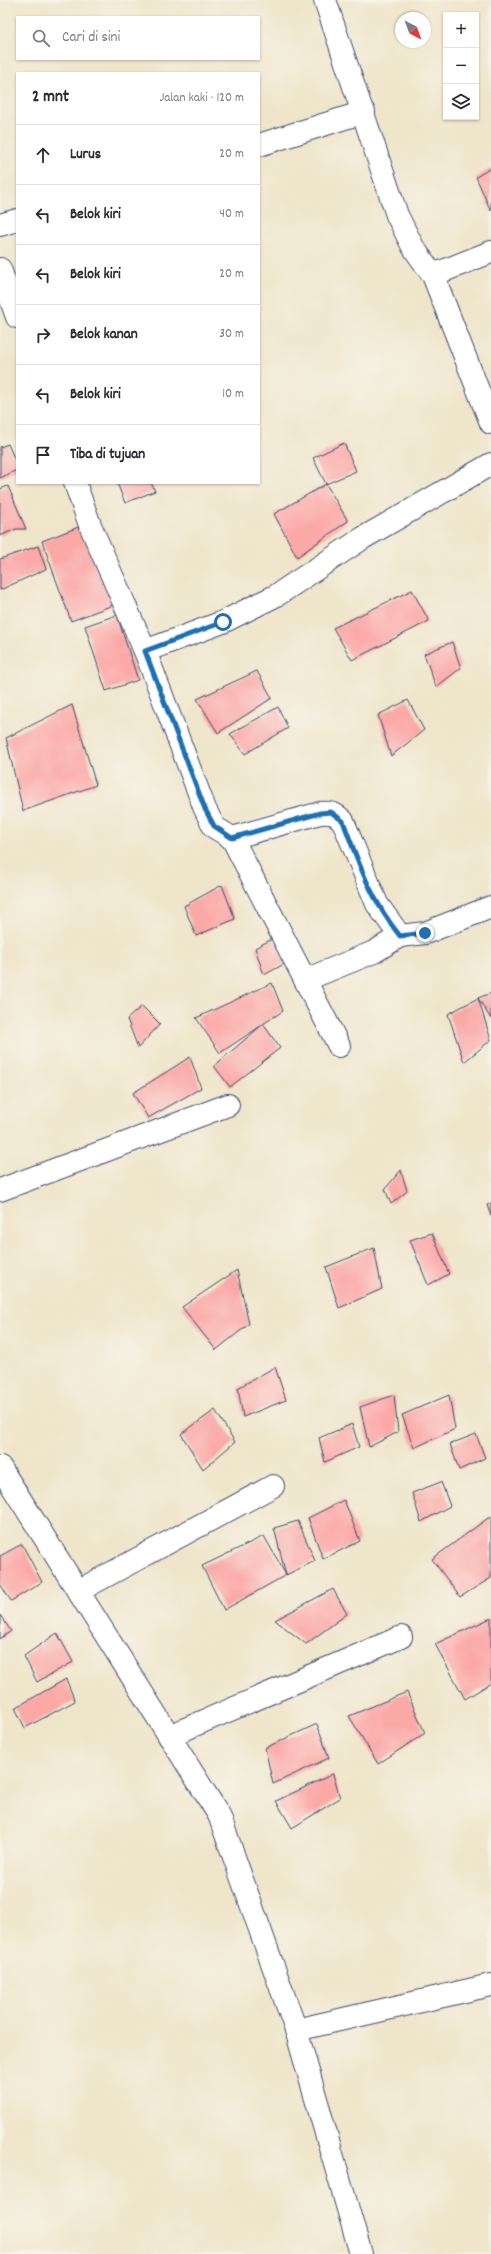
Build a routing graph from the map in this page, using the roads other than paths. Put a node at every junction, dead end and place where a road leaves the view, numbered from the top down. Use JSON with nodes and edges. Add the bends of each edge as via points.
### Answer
{"nodes":[{"id":1,"x":325,"y":0,"type":"edge"},
{"id":2,"x":364,"y":112,"type":"junction"},
{"id":3,"x":260,"y":144,"type":"edge"},
{"id":4,"x":16,"y":220,"type":"edge"},
{"id":5,"x":0,"y":225,"type":"edge"},
{"id":6,"x":491,"y":252,"type":"edge"},
{"id":7,"x":0,"y":269,"type":"edge"},
{"id":8,"x":433,"y":275,"type":"junction"},
{"id":9,"x":16,"y":314,"type":"edge"},
{"id":10,"x":491,"y":423,"type":"edge"},
{"id":11,"x":491,"y":464,"type":"edge"},
{"id":12,"x":75,"y":484,"type":"edge"},
{"id":13,"x":145,"y":651,"type":"junction"},
{"id":14,"x":232,"y":838,"type":"junction"},
{"id":15,"x":491,"y":907,"type":"edge"},
{"id":16,"x":400,"y":936,"type":"junction"},
{"id":17,"x":305,"y":980,"type":"junction"},
{"id":18,"x":339,"y":1046,"type":"dead end"},
{"id":19,"x":228,"y":1104,"type":"dead end"},
{"id":20,"x":0,"y":1190,"type":"edge"},
{"id":21,"x":0,"y":1467,"type":"edge"},
{"id":22,"x":273,"y":1486,"type":"dead end"},
{"id":23,"x":78,"y":1591,"type":"junction"},
{"id":24,"x":401,"y":1637,"type":"dead end"},
{"id":25,"x":169,"y":1736,"type":"junction"},
{"id":26,"x":491,"y":1985,"type":"edge"},
{"id":27,"x":296,"y":2030,"type":"junction"},
{"id":28,"x":361,"y":2254,"type":"edge"}],
"edges":[{"from":1,"to":2,"type":"street"},
{"from":2,"to":3,"type":"street"},
{"from":2,"to":8,"type":"street","via":[[397,215],[413,247]]},
{"from":4,"to":5,"type":"street"},
{"from":6,"to":8,"type":"street"},
{"from":7,"to":9,"type":"street"},
{"from":8,"to":10,"type":"street"},
{"from":11,"to":13,"type":"street","via":[[363,538],[277,595],[223,622]]},
{"from":12,"to":13,"type":"street","via":[[90,526]]},
{"from":13,"to":14,"type":"street","via":[[205,809],[214,826]]},
{"from":14,"to":16,"type":"street","via":[[320,813],[331,812],[337,815],[343,821],[377,904]]},
{"from":14,"to":17,"type":"street"},
{"from":15,"to":16,"type":"street","via":[[425,933]]},
{"from":16,"to":17,"type":"street","via":[[374,952]]},
{"from":17,"to":18,"type":"street"},
{"from":19,"to":20,"type":"street"},
{"from":21,"to":23,"type":"street"},
{"from":22,"to":23,"type":"street"},
{"from":23,"to":25,"type":"street"},
{"from":24,"to":25,"type":"street"},
{"from":25,"to":27,"type":"street","via":[[219,1815]]},
{"from":26,"to":27,"type":"street"},
{"from":27,"to":28,"type":"street"}]}
